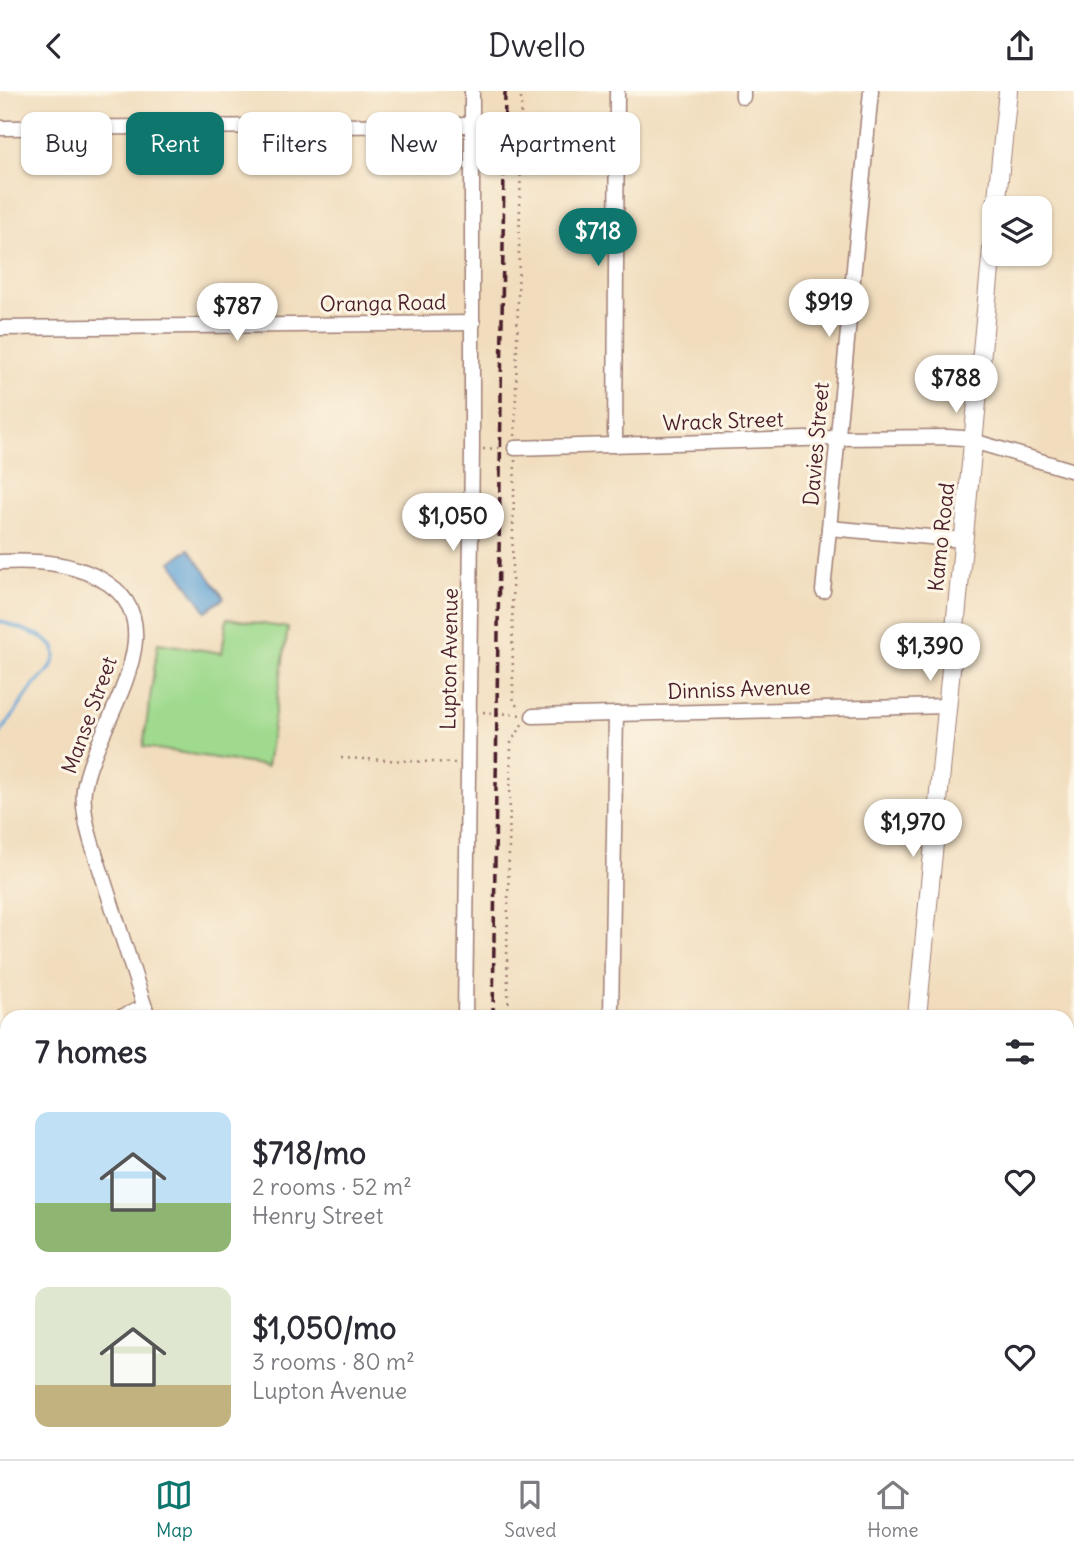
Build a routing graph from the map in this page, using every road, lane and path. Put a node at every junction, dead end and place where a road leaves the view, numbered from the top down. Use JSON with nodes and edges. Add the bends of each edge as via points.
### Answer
{"nodes":[{"id":1,"x":472,"y":91,"type":"edge"},
{"id":2,"x":521,"y":91,"type":"edge"},
{"id":3,"x":617,"y":91,"type":"edge"},
{"id":4,"x":871,"y":91,"type":"edge"},
{"id":5,"x":1008,"y":91,"type":"edge"},
{"id":6,"x":472,"y":125,"type":"junction"},
{"id":7,"x":0,"y":128,"type":"edge"},
{"id":8,"x":997,"y":196,"type":"edge"},
{"id":9,"x":990,"y":266,"type":"edge"},
{"id":10,"x":473,"y":323,"type":"junction"},
{"id":11,"x":0,"y":328,"type":"edge"},
{"id":12,"x":837,"y":438,"type":"junction"},
{"id":13,"x":973,"y":442,"type":"junction"},
{"id":14,"x":615,"y":445,"type":"junction"},
{"id":15,"x":515,"y":447,"type":"junction"},
{"id":16,"x":472,"y":449,"type":"junction"},
{"id":17,"x":1074,"y":471,"type":"edge"},
{"id":18,"x":829,"y":528,"type":"junction"},
{"id":19,"x":963,"y":540,"type":"junction"},
{"id":20,"x":0,"y":562,"type":"edge"},
{"id":21,"x":823,"y":591,"type":"dead end"},
{"id":22,"x":947,"y":706,"type":"junction"},
{"id":23,"x":469,"y":712,"type":"junction"},
{"id":24,"x":616,"y":714,"type":"junction"},
{"id":25,"x":527,"y":715,"type":"junction"},
{"id":26,"x":341,"y":758,"type":"dead end"},
{"id":27,"x":468,"y":764,"type":"junction"},
{"id":28,"x":145,"y":1010,"type":"edge"},
{"id":29,"x":465,"y":1010,"type":"edge"},
{"id":30,"x":509,"y":1010,"type":"edge"},
{"id":31,"x":611,"y":1010,"type":"edge"},
{"id":32,"x":918,"y":1010,"type":"edge"}],
"edges":[{"from":1,"to":6,"type":"street","name":"Lupton Avenue"},
{"from":2,"to":15,"type":"path"},
{"from":3,"to":14,"type":"street"},
{"from":4,"to":12,"type":"street","name":"Davies Street"},
{"from":5,"to":8,"type":"main road"},
{"from":6,"to":7,"type":"street"},
{"from":6,"to":10,"type":"street","name":"Lupton Avenue"},
{"from":9,"to":13,"type":"main road","name":"Kamo Road"},
{"from":10,"to":11,"type":"street","name":"Oranga Road"},
{"from":10,"to":16,"type":"street","name":"Lupton Avenue"},
{"from":12,"to":13,"type":"street","name":"Wrack Street","via":[[948,437]]},
{"from":12,"to":14,"type":"street","name":"Wrack Street"},
{"from":12,"to":18,"type":"street","name":"Davies Street"},
{"from":13,"to":17,"type":"street","name":"Wrack Street"},
{"from":13,"to":19,"type":"main road","name":"Kamo Road"},
{"from":14,"to":15,"type":"street","name":"Wrack Street"},
{"from":15,"to":16,"type":"path"},
{"from":15,"to":25,"type":"path","via":[[513,695]]},
{"from":16,"to":23,"type":"street","name":"Lupton Avenue"},
{"from":18,"to":19,"type":"street"},
{"from":18,"to":21,"type":"street","name":"Davies Street"},
{"from":19,"to":22,"type":"main road","name":"Kamo Road"},
{"from":20,"to":28,"type":"street","name":"Manse Street","via":[[40,561],[95,576],[118,591],[134,613],[134,653],[101,737],[83,802],[90,841]]},
{"from":22,"to":24,"type":"street","name":"Dinniss Avenue"},
{"from":22,"to":32,"type":"main road","name":"Kamo Road"},
{"from":23,"to":25,"type":"path"},
{"from":23,"to":27,"type":"street","name":"Lupton Avenue"},
{"from":24,"to":25,"type":"street","name":"Dinniss Avenue"},
{"from":24,"to":31,"type":"street"},
{"from":25,"to":30,"type":"path","via":[[511,743]]},
{"from":26,"to":27,"type":"path"},
{"from":27,"to":29,"type":"street","name":"Lupton Avenue"}]}
